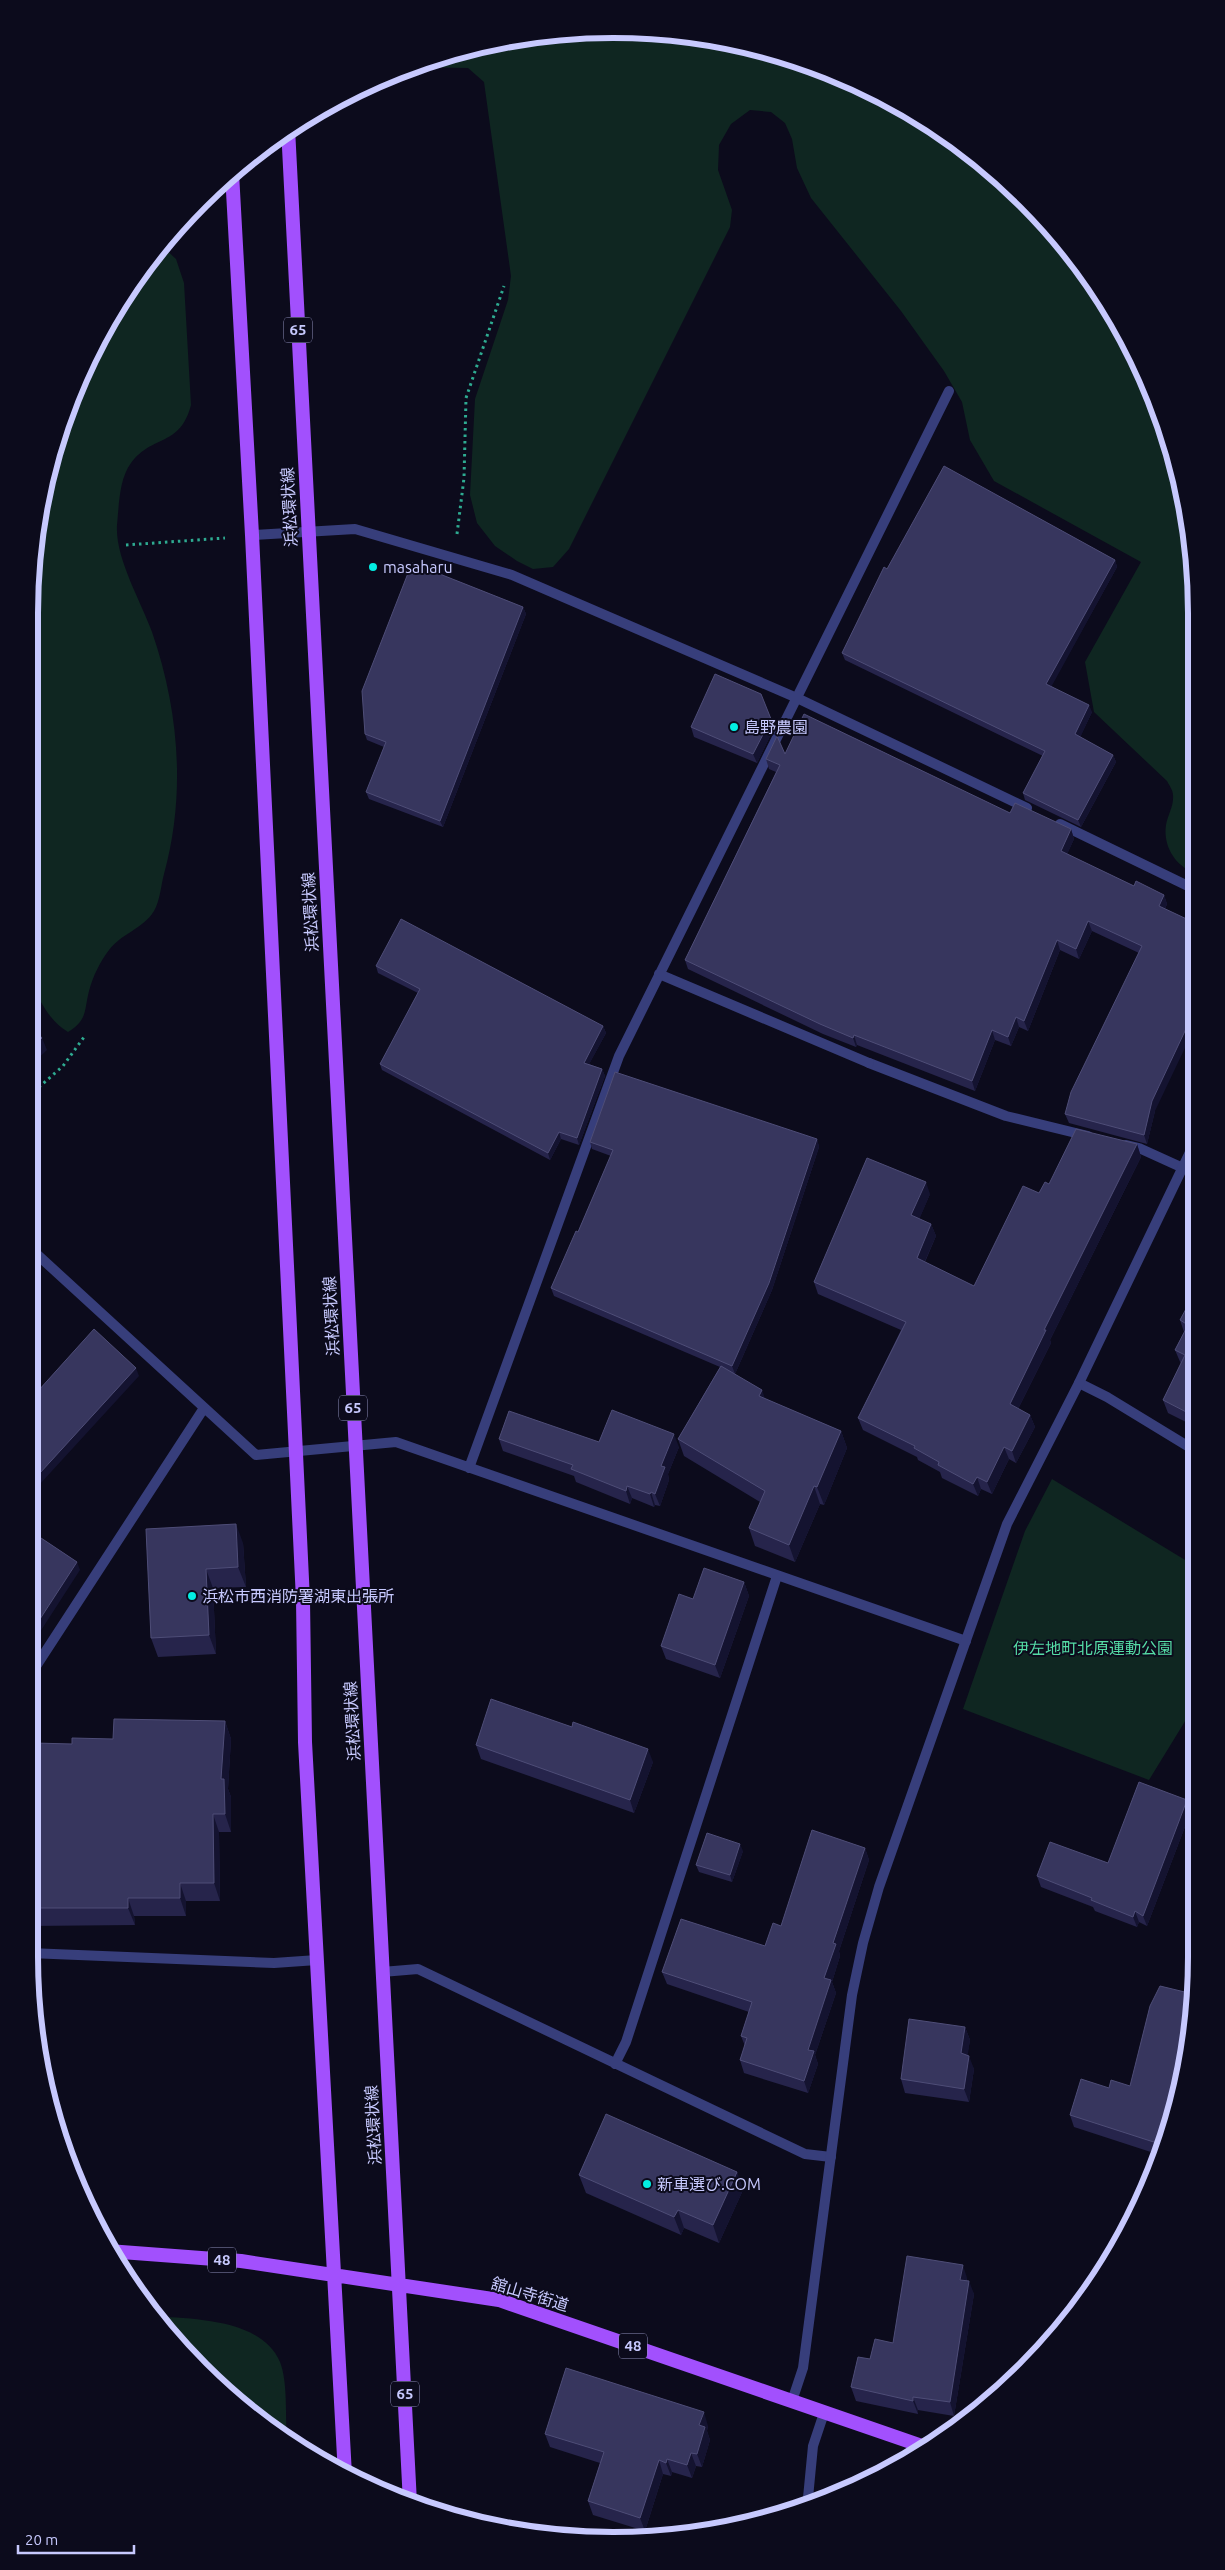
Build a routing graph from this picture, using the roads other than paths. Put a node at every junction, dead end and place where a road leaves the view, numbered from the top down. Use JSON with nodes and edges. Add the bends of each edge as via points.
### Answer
{"nodes":[{"id":1,"x":288,"y":137,"type":"edge"},
{"id":2,"x":232,"y":181,"type":"edge"},
{"id":3,"x":949,"y":391,"type":"dead end"},
{"id":4,"x":308,"y":532,"type":"junction"},
{"id":5,"x":252,"y":534,"type":"junction"},
{"id":6,"x":797,"y":698,"type":"junction"},
{"id":7,"x":1188,"y":886,"type":"edge"},
{"id":8,"x":659,"y":974,"type":"junction"},
{"id":9,"x":1188,"y":1157,"type":"edge"},
{"id":10,"x":1183,"y":1168,"type":"junction"},
{"id":11,"x":38,"y":1255,"type":"edge"},
{"id":12,"x":1079,"y":1383,"type":"junction"},
{"id":13,"x":204,"y":1408,"type":"junction"},
{"id":14,"x":355,"y":1446,"type":"junction"},
{"id":15,"x":1188,"y":1446,"type":"edge"},
{"id":16,"x":296,"y":1451,"type":"junction"},
{"id":17,"x":469,"y":1468,"type":"junction"},
{"id":18,"x":778,"y":1576,"type":"junction"},
{"id":19,"x":966,"y":1642,"type":"junction"},
{"id":20,"x":38,"y":1663,"type":"edge"},
{"id":21,"x":38,"y":1953,"type":"edge"},
{"id":22,"x":317,"y":1960,"type":"junction"},
{"id":23,"x":382,"y":1972,"type":"junction"},
{"id":24,"x":616,"y":2064,"type":"junction"},
{"id":25,"x":831,"y":2157,"type":"junction"},
{"id":26,"x":119,"y":2252,"type":"edge"},
{"id":27,"x":334,"y":2276,"type":"junction"},
{"id":28,"x":400,"y":2285,"type":"junction"},
{"id":29,"x":792,"y":2401,"type":"junction"},
{"id":30,"x":824,"y":2412,"type":"junction"},
{"id":31,"x":918,"y":2444,"type":"edge"},
{"id":32,"x":344,"y":2466,"type":"edge"},
{"id":33,"x":410,"y":2495,"type":"edge"},
{"id":34,"x":808,"y":2498,"type":"edge"}],
"edges":[{"from":1,"to":4,"type":"main road","name":"浜松環状線","number":"65"},
{"from":2,"to":5,"type":"main road"},
{"from":3,"to":6,"type":"street"},
{"from":4,"to":5,"type":"street"},
{"from":4,"to":6,"type":"street","via":[[356,529],[512,576]]},
{"from":4,"to":14,"type":"main road","name":"浜松環状線","number":"65"},
{"from":5,"to":16,"type":"main road"},
{"from":6,"to":7,"type":"street"},
{"from":6,"to":8,"type":"street"},
{"from":8,"to":10,"type":"street","via":[[869,1063],[1006,1116],[1139,1148]]},
{"from":8,"to":17,"type":"street","via":[[619,1056]]},
{"from":9,"to":10,"type":"street"},
{"from":10,"to":12,"type":"street"},
{"from":11,"to":13,"type":"street"},
{"from":12,"to":15,"type":"street"},
{"from":12,"to":19,"type":"street","via":[[1007,1524]]},
{"from":13,"to":16,"type":"street","via":[[256,1455]]},
{"from":13,"to":20,"type":"street"},
{"from":14,"to":16,"type":"street"},
{"from":14,"to":17,"type":"street","via":[[396,1442]]},
{"from":14,"to":23,"type":"main road","name":"浜松環状線","number":"65"},
{"from":16,"to":22,"type":"main road","via":[[305,1742]]},
{"from":17,"to":18,"type":"street"},
{"from":18,"to":19,"type":"street"},
{"from":18,"to":24,"type":"street","via":[[626,2042]]},
{"from":19,"to":25,"type":"street","via":[[863,1943],[852,1995]]},
{"from":21,"to":22,"type":"street","via":[[274,1963]]},
{"from":22,"to":27,"type":"main road"},
{"from":23,"to":24,"type":"street","via":[[418,1969]]},
{"from":23,"to":28,"type":"main road","name":"浜松環状線","number":"65"},
{"from":24,"to":25,"type":"street","via":[[805,2154]]},
{"from":25,"to":29,"type":"street","via":[[803,2368]]},
{"from":26,"to":27,"type":"main road","name":"舘山寺街道","number":"48","via":[[242,2261]]},
{"from":27,"to":28,"type":"main road","name":"舘山寺街道","number":"48"},
{"from":27,"to":32,"type":"main road"},
{"from":28,"to":29,"type":"main road","name":"舘山寺街道","number":"48","via":[[499,2300]]},
{"from":28,"to":33,"type":"main road","name":"浜松環状線","number":"65"},
{"from":29,"to":30,"type":"main road","name":"舘山寺街道","number":"48"},
{"from":30,"to":31,"type":"main road","name":"舘山寺街道","number":"48"},
{"from":30,"to":34,"type":"street","via":[[813,2446]]}]}
